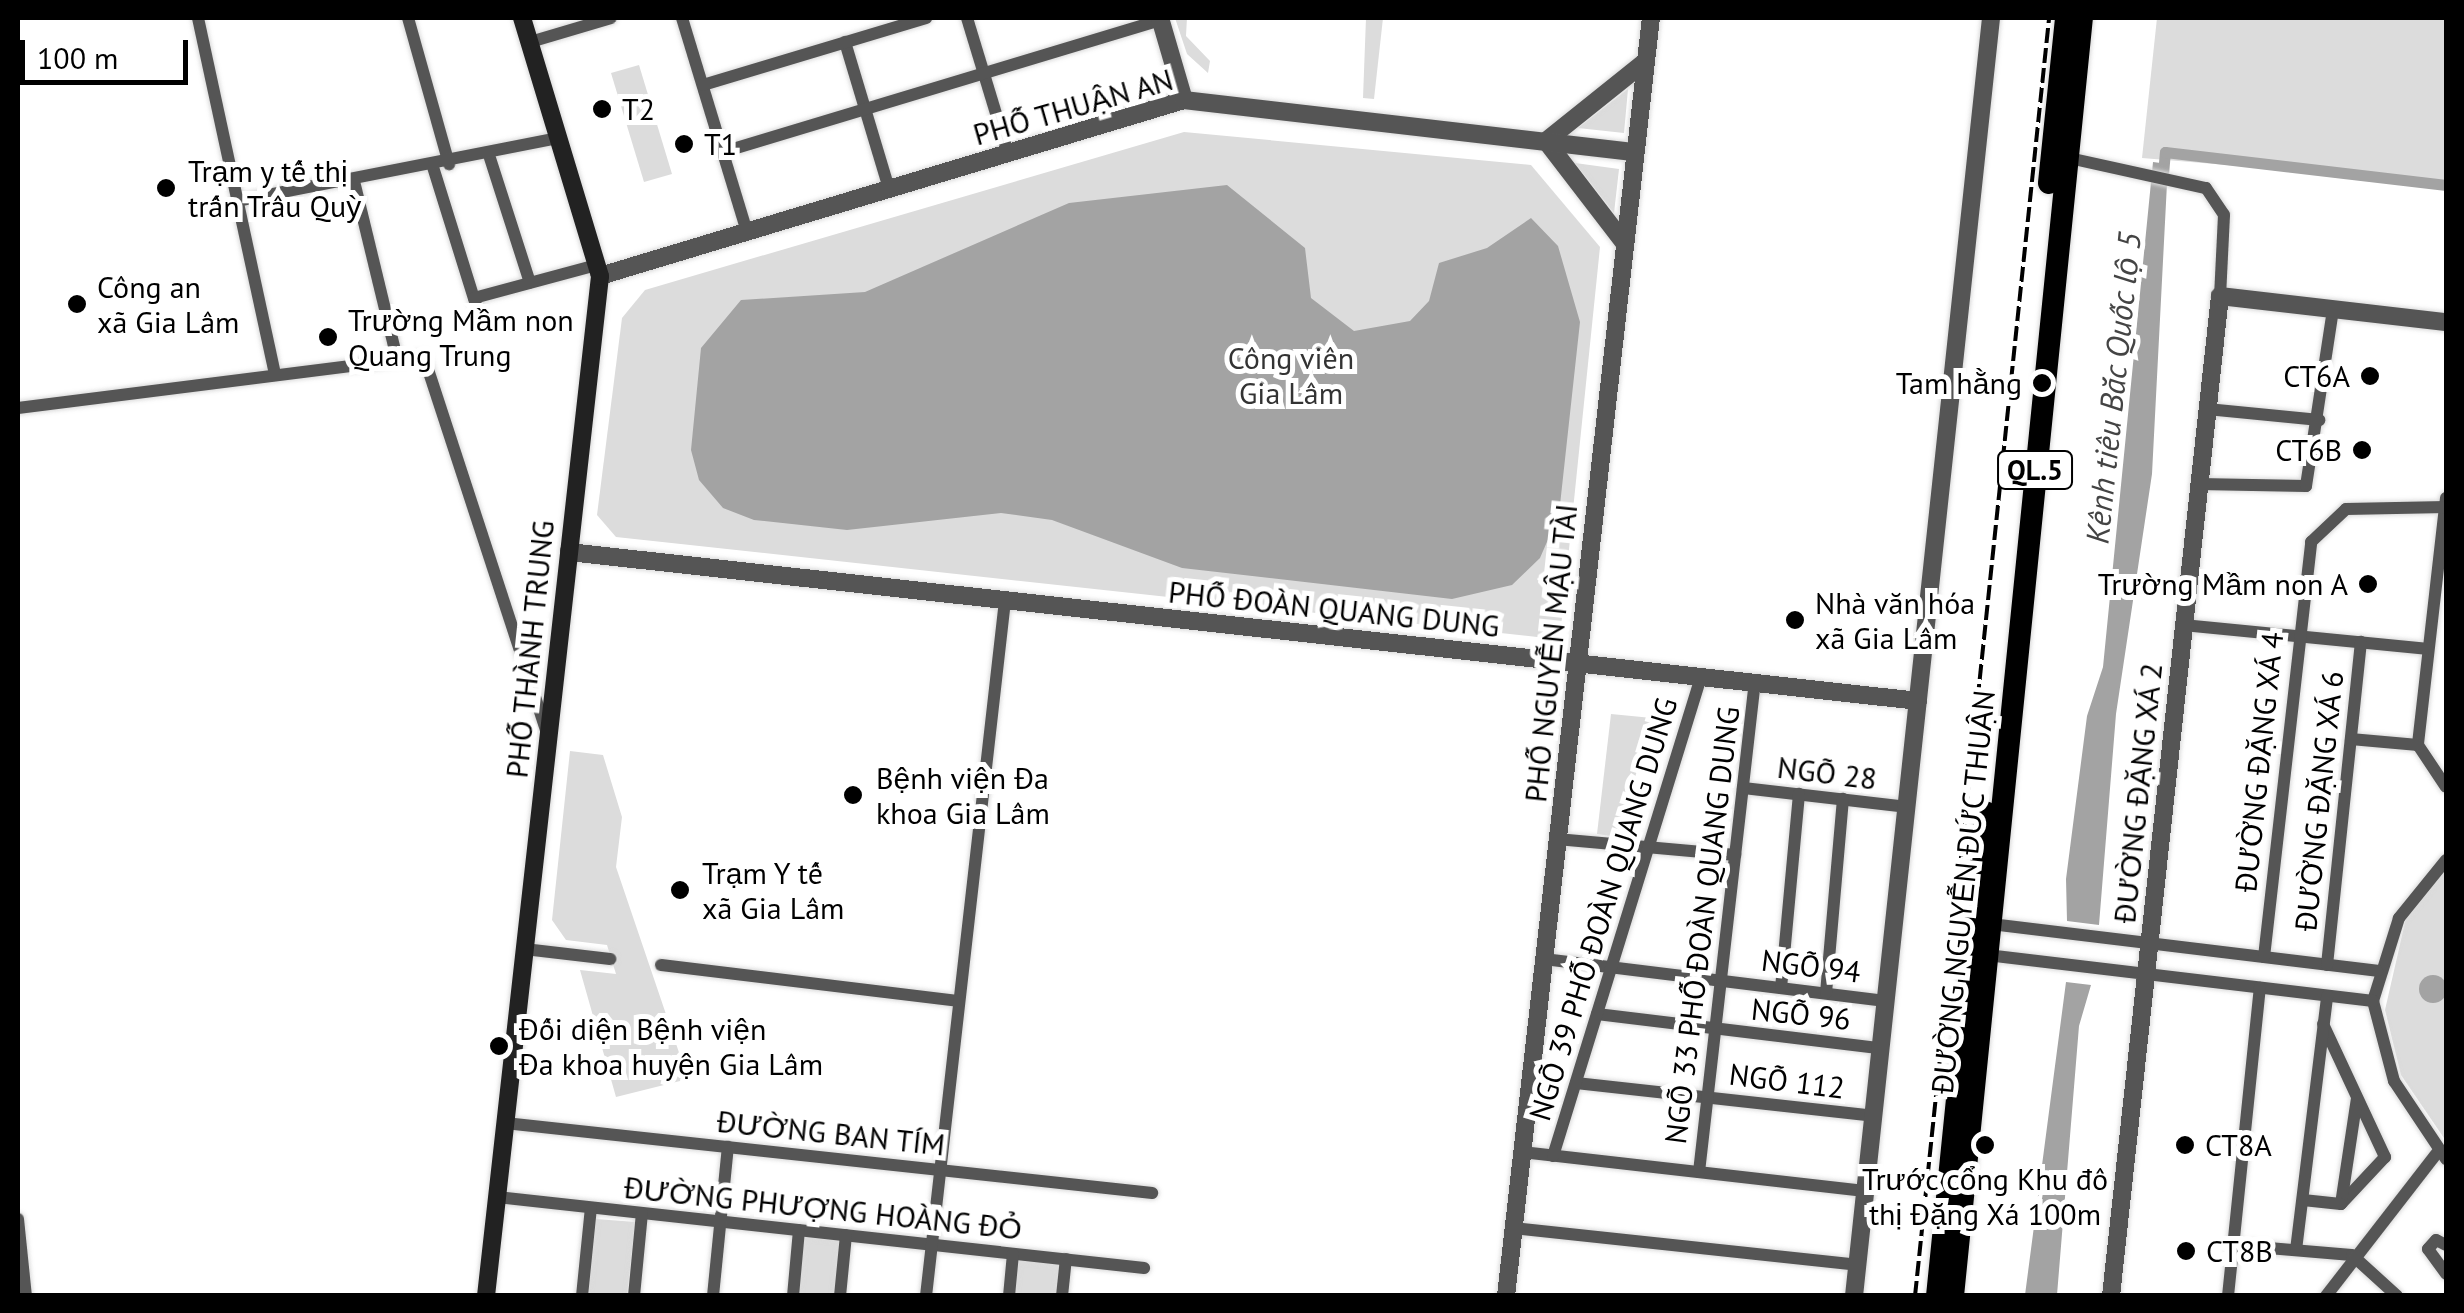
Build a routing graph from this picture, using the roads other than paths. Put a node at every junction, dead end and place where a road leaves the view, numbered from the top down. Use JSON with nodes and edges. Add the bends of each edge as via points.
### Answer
{"nodes":[{"id":1,"x":198,"y":18,"type":"edge"},
{"id":2,"x":408,"y":18,"type":"edge"},
{"id":3,"x":522,"y":18,"type":"edge"},
{"id":4,"x":611,"y":18,"type":"edge"},
{"id":5,"x":682,"y":18,"type":"edge"},
{"id":6,"x":926,"y":18,"type":"edge"},
{"id":7,"x":967,"y":18,"type":"edge"},
{"id":8,"x":1650,"y":18,"type":"edge"},
{"id":9,"x":1991,"y":18,"type":"edge"},
{"id":10,"x":2066,"y":18,"type":"edge"},
{"id":11,"x":2082,"y":18,"type":"edge"},
{"id":12,"x":1160,"y":19,"type":"edge"},
{"id":13,"x":530,"y":42,"type":"junction"},
{"id":14,"x":844,"y":42,"type":"junction"},
{"id":15,"x":1646,"y":61,"type":"junction"},
{"id":16,"x":984,"y":73,"type":"junction"},
{"id":17,"x":703,"y":85,"type":"junction"},
{"id":18,"x":1184,"y":100,"type":"junction"},
{"id":19,"x":865,"y":109,"type":"junction"},
{"id":20,"x":558,"y":138,"type":"junction"},
{"id":21,"x":1546,"y":142,"type":"junction"},
{"id":22,"x":723,"y":152,"type":"junction"},
{"id":23,"x":1636,"y":152,"type":"junction"},
{"id":24,"x":1008,"y":153,"type":"junction"},
{"id":25,"x":489,"y":155,"type":"junction"},
{"id":26,"x":2070,"y":158,"type":"junction"},
{"id":27,"x":449,"y":164,"type":"junction"},
{"id":28,"x":433,"y":167,"type":"junction"},
{"id":29,"x":354,"y":181,"type":"junction"},
{"id":30,"x":889,"y":189,"type":"junction"},
{"id":31,"x":238,"y":201,"type":"junction"},
{"id":32,"x":747,"y":232,"type":"junction"},
{"id":33,"x":1625,"y":244,"type":"junction"},
{"id":34,"x":598,"y":270,"type":"junction"},
{"id":35,"x":530,"y":283,"type":"junction"},
{"id":36,"x":2220,"y":296,"type":"junction"},
{"id":37,"x":474,"y":298,"type":"junction"},
{"id":38,"x":2334,"y":309,"type":"junction"},
{"id":39,"x":481,"y":321,"type":"dead end"},
{"id":40,"x":2446,"y":322,"type":"edge"},
{"id":41,"x":397,"y":359,"type":"junction"},
{"id":42,"x":275,"y":375,"type":"junction"},
{"id":43,"x":18,"y":408,"type":"edge"},
{"id":44,"x":2207,"y":409,"type":"junction"},
{"id":45,"x":2319,"y":420,"type":"junction"},
{"id":46,"x":2199,"y":484,"type":"junction"},
{"id":47,"x":2446,"y":498,"type":"edge"},
{"id":48,"x":2446,"y":507,"type":"edge"},
{"id":49,"x":569,"y":552,"type":"junction"},
{"id":50,"x":1004,"y":600,"type":"junction"},
{"id":51,"x":2184,"y":625,"type":"junction"},
{"id":52,"x":2298,"y":636,"type":"junction"},
{"id":53,"x":2361,"y":642,"type":"junction"},
{"id":54,"x":2428,"y":649,"type":"junction"},
{"id":55,"x":1578,"y":663,"type":"junction"},
{"id":56,"x":1701,"y":677,"type":"junction"},
{"id":57,"x":1755,"y":683,"type":"junction"},
{"id":58,"x":1918,"y":701,"type":"junction"},
{"id":59,"x":548,"y":738,"type":"junction"},
{"id":60,"x":2350,"y":739,"type":"junction"},
{"id":61,"x":2418,"y":745,"type":"junction"},
{"id":62,"x":2442,"y":766,"type":"edge"},
{"id":63,"x":2446,"y":786,"type":"edge"},
{"id":64,"x":1743,"y":788,"type":"junction"},
{"id":65,"x":1800,"y":794,"type":"junction"},
{"id":66,"x":1843,"y":800,"type":"junction"},
{"id":67,"x":1906,"y":807,"type":"junction"},
{"id":68,"x":1558,"y":838,"type":"junction"},
{"id":69,"x":1649,"y":847,"type":"junction"},
{"id":70,"x":1735,"y":855,"type":"junction"},
{"id":71,"x":2446,"y":860,"type":"edge"},
{"id":72,"x":1982,"y":923,"type":"junction"},
{"id":73,"x":2149,"y":943,"type":"junction"},
{"id":74,"x":524,"y":949,"type":"junction"},
{"id":75,"x":1980,"y":954,"type":"junction"},
{"id":76,"x":2264,"y":958,"type":"junction"},
{"id":77,"x":610,"y":959,"type":"dead end"},
{"id":78,"x":1544,"y":959,"type":"junction"},
{"id":79,"x":661,"y":965,"type":"dead end"},
{"id":80,"x":2327,"y":965,"type":"junction"},
{"id":81,"x":1612,"y":967,"type":"junction"},
{"id":82,"x":2377,"y":971,"type":"junction"},
{"id":83,"x":2146,"y":974,"type":"junction"},
{"id":84,"x":1721,"y":981,"type":"junction"},
{"id":85,"x":1780,"y":988,"type":"junction"},
{"id":86,"x":2260,"y":988,"type":"junction"},
{"id":87,"x":1826,"y":993,"type":"junction"},
{"id":88,"x":2327,"y":996,"type":"junction"},
{"id":89,"x":958,"y":1001,"type":"junction"},
{"id":90,"x":1885,"y":1001,"type":"junction"},
{"id":91,"x":2374,"y":1001,"type":"junction"},
{"id":92,"x":1597,"y":1014,"type":"junction"},
{"id":93,"x":2324,"y":1024,"type":"junction"},
{"id":94,"x":1715,"y":1030,"type":"junction"},
{"id":95,"x":1880,"y":1048,"type":"junction"},
{"id":96,"x":1576,"y":1083,"type":"junction"},
{"id":97,"x":1708,"y":1097,"type":"junction"},
{"id":98,"x":2358,"y":1098,"type":"junction"},
{"id":99,"x":1873,"y":1116,"type":"junction"},
{"id":100,"x":505,"y":1122,"type":"junction"},
{"id":101,"x":728,"y":1147,"type":"junction"},
{"id":102,"x":1522,"y":1152,"type":"junction"},
{"id":103,"x":1553,"y":1156,"type":"junction"},
{"id":104,"x":2442,"y":1156,"type":"edge"},
{"id":105,"x":940,"y":1170,"type":"junction"},
{"id":106,"x":1699,"y":1172,"type":"junction"},
{"id":107,"x":1865,"y":1191,"type":"junction"},
{"id":108,"x":1152,"y":1193,"type":"dead end"},
{"id":109,"x":496,"y":1198,"type":"junction"},
{"id":110,"x":2302,"y":1200,"type":"junction"},
{"id":111,"x":2341,"y":1204,"type":"junction"},
{"id":112,"x":591,"y":1208,"type":"junction"},
{"id":113,"x":642,"y":1213,"type":"junction"},
{"id":114,"x":18,"y":1219,"type":"edge"},
{"id":115,"x":720,"y":1222,"type":"junction"},
{"id":116,"x":1513,"y":1228,"type":"junction"},
{"id":117,"x":800,"y":1230,"type":"junction"},
{"id":118,"x":846,"y":1236,"type":"junction"},
{"id":119,"x":932,"y":1244,"type":"junction"},
{"id":120,"x":2233,"y":1245,"type":"junction"},
{"id":121,"x":2446,"y":1246,"type":"edge"},
{"id":122,"x":2296,"y":1250,"type":"junction"},
{"id":123,"x":1013,"y":1254,"type":"junction"},
{"id":124,"x":2352,"y":1255,"type":"junction"},
{"id":125,"x":1066,"y":1259,"type":"junction"},
{"id":126,"x":1857,"y":1264,"type":"junction"},
{"id":127,"x":1144,"y":1268,"type":"dead end"},
{"id":128,"x":2446,"y":1274,"type":"edge"},
{"id":129,"x":1506,"y":1295,"type":"edge"},
{"id":130,"x":26,"y":1296,"type":"edge"},
{"id":131,"x":486,"y":1296,"type":"edge"},
{"id":132,"x":582,"y":1296,"type":"edge"},
{"id":133,"x":634,"y":1296,"type":"edge"},
{"id":134,"x":713,"y":1296,"type":"edge"},
{"id":135,"x":792,"y":1296,"type":"edge"},
{"id":136,"x":840,"y":1296,"type":"edge"},
{"id":137,"x":926,"y":1296,"type":"edge"},
{"id":138,"x":1009,"y":1296,"type":"edge"},
{"id":139,"x":1062,"y":1296,"type":"edge"},
{"id":140,"x":1516,"y":1296,"type":"edge"},
{"id":141,"x":1854,"y":1296,"type":"edge"},
{"id":142,"x":1936,"y":1296,"type":"edge"},
{"id":143,"x":1953,"y":1296,"type":"edge"},
{"id":144,"x":2110,"y":1296,"type":"edge"},
{"id":145,"x":2228,"y":1296,"type":"edge"},
{"id":146,"x":2326,"y":1296,"type":"edge"},
{"id":147,"x":2397,"y":1296,"type":"edge"}],
"edges":[{"from":1,"to":31,"type":"street"},
{"from":2,"to":27,"type":"street"},
{"from":3,"to":13,"type":"main road","name":"PHỐ THÀNH TRUNG"},
{"from":4,"to":13,"type":"street"},
{"from":5,"to":17,"type":"street"},
{"from":6,"to":14,"type":"street"},
{"from":7,"to":16,"type":"street"},
{"from":8,"to":15,"type":"street","name":"PHỐ NGUYỄN MẬU TÀI"},
{"from":9,"to":58,"type":"street"},
{"from":10,"to":72,"type":"highway","name":"ĐƯỜNG NGUYỄN ĐỨC THUẬN","number":"QL.5"},
{"from":11,"to":26,"type":"highway","name":"ĐƯỜNG NGUYỄN ĐỨC THUẬN","number":"QL.5"},
{"from":12,"to":16,"type":"street"},
{"from":12,"to":18,"type":"street"},
{"from":13,"to":20,"type":"main road","name":"PHỐ THÀNH TRUNG"},
{"from":14,"to":17,"type":"street"},
{"from":14,"to":19,"type":"street"},
{"from":15,"to":21,"type":"street"},
{"from":15,"to":23,"type":"street","name":"PHỐ NGUYỄN MẬU TÀI"},
{"from":16,"to":19,"type":"street"},
{"from":16,"to":24,"type":"street"},
{"from":17,"to":22,"type":"street"},
{"from":18,"to":21,"type":"street","name":"PHỐ THUẬN AN"},
{"from":18,"to":24,"type":"street","name":"PHỐ THUẬN AN"},
{"from":19,"to":22,"type":"street"},
{"from":19,"to":30,"type":"street"},
{"from":20,"to":25,"type":"street"},
{"from":20,"to":34,"type":"main road","name":"PHỐ THÀNH TRUNG"},
{"from":21,"to":23,"type":"street","name":"PHỐ THUẬN AN"},
{"from":21,"to":33,"type":"street"},
{"from":22,"to":32,"type":"street"},
{"from":23,"to":33,"type":"street","name":"PHỐ NGUYỄN MẬU TÀI"},
{"from":24,"to":30,"type":"street","name":"PHỐ THUẬN AN"},
{"from":25,"to":27,"type":"street"},
{"from":25,"to":35,"type":"street"},
{"from":26,"to":36,"type":"street","via":[[2174,174],[2206,188],[2224,215]]},
{"from":26,"to":72,"type":"highway","name":"ĐƯỜNG NGUYỄN ĐỨC THUẬN","number":"QL.5"},
{"from":27,"to":28,"type":"street"},
{"from":28,"to":29,"type":"street"},
{"from":28,"to":37,"type":"street"},
{"from":29,"to":31,"type":"street"},
{"from":29,"to":41,"type":"street"},
{"from":30,"to":32,"type":"street","name":"PHỐ THUẬN AN"},
{"from":31,"to":42,"type":"street"},
{"from":32,"to":34,"type":"street","name":"PHỐ THUẬN AN"},
{"from":33,"to":55,"type":"street","name":"PHỐ NGUYỄN MẬU TÀI"},
{"from":34,"to":35,"type":"street"},
{"from":34,"to":49,"type":"main road","name":"PHỐ THÀNH TRUNG"},
{"from":35,"to":37,"type":"street"},
{"from":36,"to":38,"type":"street"},
{"from":36,"to":44,"type":"street","name":"ĐƯỜNG ĐẶNG XÁ 2"},
{"from":37,"to":39,"type":"street"},
{"from":38,"to":40,"type":"street"},
{"from":38,"to":45,"type":"street"},
{"from":41,"to":42,"type":"street"},
{"from":41,"to":59,"type":"street","via":[[424,357]]},
{"from":42,"to":43,"type":"street"},
{"from":44,"to":45,"type":"street"},
{"from":44,"to":46,"type":"street","name":"ĐƯỜNG ĐẶNG XÁ 2"},
{"from":45,"to":46,"type":"street","via":[[2303,489]]},
{"from":46,"to":51,"type":"street","name":"ĐƯỜNG ĐẶNG XÁ 2"},
{"from":47,"to":48,"type":"street"},
{"from":48,"to":52,"type":"street","name":"ĐƯỜNG ĐẶNG XÁ 4","via":[[2365,506],[2330,518],[2306,557]]},
{"from":48,"to":54,"type":"street"},
{"from":49,"to":50,"type":"street","name":"PHỐ ĐOÀN QUANG DUNG"},
{"from":49,"to":59,"type":"main road","name":"PHỐ THÀNH TRUNG"},
{"from":50,"to":55,"type":"street","name":"PHỐ ĐOÀN QUANG DUNG"},
{"from":50,"to":89,"type":"street"},
{"from":51,"to":52,"type":"street"},
{"from":51,"to":73,"type":"street","name":"ĐƯỜNG ĐẶNG XÁ 2"},
{"from":52,"to":53,"type":"street"},
{"from":52,"to":76,"type":"street","name":"ĐƯỜNG ĐẶNG XÁ 4"},
{"from":53,"to":54,"type":"street"},
{"from":53,"to":60,"type":"street","name":"ĐƯỜNG ĐẶNG XÁ 6"},
{"from":54,"to":61,"type":"street"},
{"from":55,"to":56,"type":"street","name":"PHỐ ĐOÀN QUANG DUNG"},
{"from":55,"to":68,"type":"street","name":"PHỐ NGUYỄN MẬU TÀI"},
{"from":56,"to":57,"type":"street","name":"PHỐ ĐOÀN QUANG DUNG"},
{"from":56,"to":69,"type":"street","name":"NGÕ 39 PHỐ ĐOÀN QUANG DUNG"},
{"from":57,"to":58,"type":"street","name":"PHỐ ĐOÀN QUANG DUNG"},
{"from":57,"to":64,"type":"street","name":"NGÕ 33 PHỐ ĐOÀN QUANG DUNG"},
{"from":58,"to":67,"type":"street"},
{"from":59,"to":74,"type":"main road","name":"PHỐ THÀNH TRUNG"},
{"from":60,"to":61,"type":"street"},
{"from":60,"to":80,"type":"street","name":"ĐƯỜNG ĐẶNG XÁ 6"},
{"from":61,"to":62,"type":"street"},
{"from":62,"to":63,"type":"street"},
{"from":64,"to":65,"type":"street","name":"NGÕ 28"},
{"from":64,"to":70,"type":"street","name":"NGÕ 33 PHỐ ĐOÀN QUANG DUNG"},
{"from":65,"to":66,"type":"street","name":"NGÕ 28"},
{"from":65,"to":85,"type":"street"},
{"from":66,"to":67,"type":"street","name":"NGÕ 28"},
{"from":66,"to":87,"type":"street"},
{"from":67,"to":90,"type":"street"},
{"from":68,"to":69,"type":"street"},
{"from":68,"to":78,"type":"street","name":"PHỐ NGUYỄN MẬU TÀI"},
{"from":69,"to":70,"type":"street"},
{"from":69,"to":81,"type":"street","name":"NGÕ 39 PHỐ ĐOÀN QUANG DUNG"},
{"from":70,"to":84,"type":"street","name":"NGÕ 33 PHỐ ĐOÀN QUANG DUNG"},
{"from":71,"to":82,"type":"street","via":[[2400,918]]},
{"from":72,"to":73,"type":"street"},
{"from":72,"to":75,"type":"highway","name":"ĐƯỜNG NGUYỄN ĐỨC THUẬN","number":"QL.5"},
{"from":73,"to":76,"type":"street"},
{"from":73,"to":83,"type":"street","name":"ĐƯỜNG ĐẶNG XÁ 2"},
{"from":74,"to":77,"type":"street"},
{"from":74,"to":100,"type":"main road","name":"PHỐ THÀNH TRUNG"},
{"from":75,"to":83,"type":"street"},
{"from":75,"to":142,"type":"highway","name":"ĐƯỜNG NGUYỄN ĐỨC THUẬN","number":"QL.5"},
{"from":75,"to":143,"type":"highway","name":"ĐƯỜNG NGUYỄN ĐỨC THUẬN","number":"QL.5"},
{"from":76,"to":80,"type":"street"},
{"from":78,"to":81,"type":"street","name":"NGÕ 94"},
{"from":78,"to":102,"type":"street","name":"PHỐ NGUYỄN MẬU TÀI"},
{"from":79,"to":89,"type":"street"},
{"from":80,"to":82,"type":"street"},
{"from":81,"to":84,"type":"street","name":"NGÕ 94"},
{"from":81,"to":92,"type":"street","name":"NGÕ 39 PHỐ ĐOÀN QUANG DUNG"},
{"from":82,"to":91,"type":"street"},
{"from":83,"to":86,"type":"street"},
{"from":83,"to":144,"type":"street","name":"ĐƯỜNG ĐẶNG XÁ 2"},
{"from":84,"to":85,"type":"street","name":"NGÕ 94"},
{"from":84,"to":94,"type":"street","name":"NGÕ 33 PHỐ ĐOÀN QUANG DUNG"},
{"from":85,"to":87,"type":"street","name":"NGÕ 94"},
{"from":86,"to":88,"type":"street"},
{"from":86,"to":120,"type":"street"},
{"from":87,"to":90,"type":"street","name":"NGÕ 94"},
{"from":88,"to":91,"type":"street"},
{"from":88,"to":93,"type":"street"},
{"from":89,"to":105,"type":"street"},
{"from":90,"to":95,"type":"street"},
{"from":91,"to":104,"type":"street","via":[[2394,1081]]},
{"from":92,"to":94,"type":"street","name":"NGÕ 96"},
{"from":92,"to":96,"type":"street","name":"NGÕ 39 PHỐ ĐOÀN QUANG DUNG"},
{"from":93,"to":98,"type":"street"},
{"from":93,"to":110,"type":"street"},
{"from":94,"to":95,"type":"street","name":"NGÕ 96"},
{"from":94,"to":97,"type":"street","name":"NGÕ 33 PHỐ ĐOÀN QUANG DUNG"},
{"from":95,"to":99,"type":"street"},
{"from":96,"to":97,"type":"street","name":"NGÕ 112"},
{"from":96,"to":103,"type":"street","name":"NGÕ 39 PHỐ ĐOÀN QUANG DUNG"},
{"from":97,"to":99,"type":"street","name":"NGÕ 112"},
{"from":97,"to":106,"type":"street","name":"NGÕ 33 PHỐ ĐOÀN QUANG DUNG"},
{"from":98,"to":111,"type":"street"},
{"from":98,"to":111,"type":"street","via":[[2384,1157]]},
{"from":99,"to":107,"type":"street"},
{"from":100,"to":101,"type":"street","name":"ĐƯỜNG BAN TÍM"},
{"from":100,"to":109,"type":"main road","name":"PHỐ THÀNH TRUNG"},
{"from":101,"to":105,"type":"street","name":"ĐƯỜNG BAN TÍM"},
{"from":101,"to":115,"type":"street"},
{"from":102,"to":103,"type":"street"},
{"from":102,"to":116,"type":"street","name":"PHỐ NGUYỄN MẬU TÀI"},
{"from":103,"to":106,"type":"street"},
{"from":104,"to":124,"type":"street"},
{"from":105,"to":108,"type":"street","name":"ĐƯỜNG BAN TÍM"},
{"from":105,"to":119,"type":"street"},
{"from":106,"to":107,"type":"street"},
{"from":107,"to":126,"type":"street"},
{"from":109,"to":112,"type":"street","name":"ĐƯỜNG PHƯỢNG HOÀNG ĐỎ"},
{"from":109,"to":131,"type":"main road","name":"PHỐ THÀNH TRUNG"},
{"from":110,"to":111,"type":"street"},
{"from":110,"to":122,"type":"street"},
{"from":112,"to":113,"type":"street","name":"ĐƯỜNG PHƯỢNG HOÀNG ĐỎ"},
{"from":112,"to":132,"type":"street"},
{"from":113,"to":115,"type":"street","name":"ĐƯỜNG PHƯỢNG HOÀNG ĐỎ"},
{"from":113,"to":133,"type":"street"},
{"from":114,"to":130,"type":"street"},
{"from":115,"to":117,"type":"street","name":"ĐƯỜNG PHƯỢNG HOÀNG ĐỎ"},
{"from":115,"to":134,"type":"street"},
{"from":116,"to":126,"type":"street"},
{"from":116,"to":129,"type":"street","name":"PHỐ NGUYỄN MẬU TÀI"},
{"from":117,"to":118,"type":"street","name":"ĐƯỜNG PHƯỢNG HOÀNG ĐỎ"},
{"from":117,"to":135,"type":"street"},
{"from":118,"to":119,"type":"street","name":"ĐƯỜNG PHƯỢNG HOÀNG ĐỎ"},
{"from":118,"to":136,"type":"street"},
{"from":119,"to":123,"type":"street","name":"ĐƯỜNG PHƯỢNG HOÀNG ĐỎ"},
{"from":119,"to":137,"type":"street"},
{"from":120,"to":122,"type":"street"},
{"from":120,"to":145,"type":"street"},
{"from":121,"to":128,"type":"street","via":[[2436,1240],[2428,1249]]},
{"from":122,"to":124,"type":"street"},
{"from":123,"to":125,"type":"street","name":"ĐƯỜNG PHƯỢNG HOÀNG ĐỎ"},
{"from":123,"to":138,"type":"street"},
{"from":124,"to":146,"type":"street"},
{"from":124,"to":147,"type":"street"},
{"from":125,"to":127,"type":"street","name":"ĐƯỜNG PHƯỢNG HOÀNG ĐỎ"},
{"from":125,"to":139,"type":"street"},
{"from":126,"to":141,"type":"street"},
{"from":129,"to":140,"type":"street"}]}
